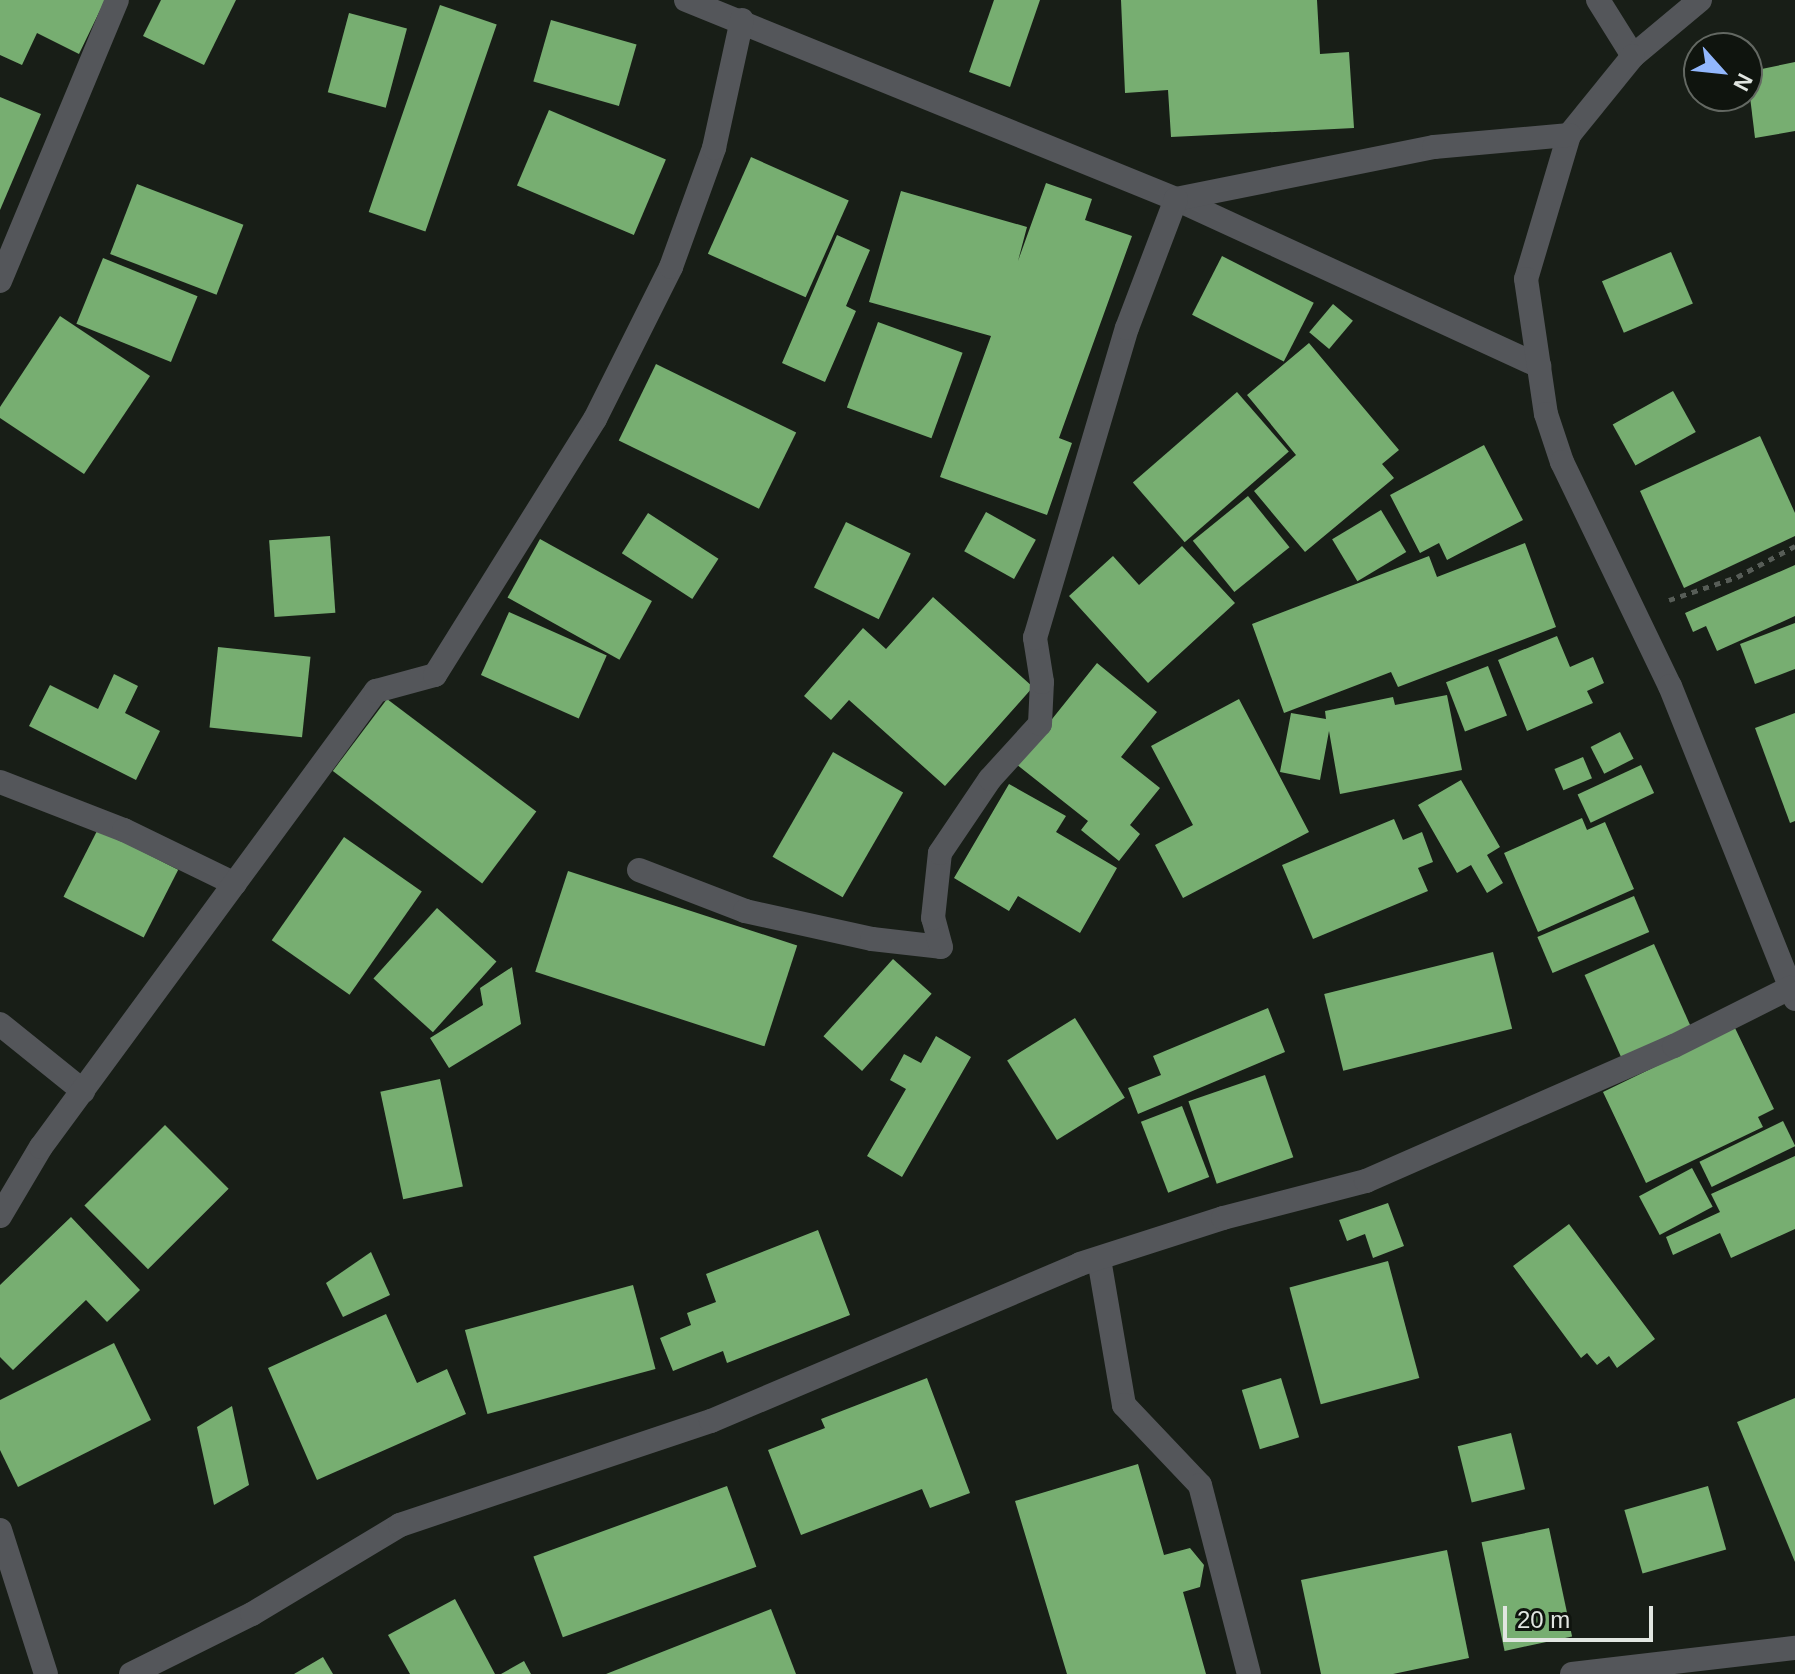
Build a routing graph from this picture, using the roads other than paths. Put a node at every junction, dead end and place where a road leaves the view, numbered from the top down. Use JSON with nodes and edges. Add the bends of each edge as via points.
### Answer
{"nodes":[{"id":1,"x":117,"y":0,"type":"edge"},
{"id":2,"x":686,"y":0,"type":"edge"},
{"id":3,"x":1598,"y":0,"type":"edge"},
{"id":4,"x":1700,"y":0,"type":"edge"},
{"id":5,"x":742,"y":20,"type":"junction"},
{"id":6,"x":1633,"y":56,"type":"junction"},
{"id":7,"x":1569,"y":135,"type":"junction"},
{"id":8,"x":1176,"y":199,"type":"junction"},
{"id":9,"x":0,"y":281,"type":"edge"},
{"id":10,"x":1539,"y":366,"type":"junction"},
{"id":11,"x":0,"y":782,"type":"edge"},
{"id":12,"x":639,"y":870,"type":"dead end"},
{"id":13,"x":235,"y":884,"type":"junction"},
{"id":14,"x":1792,"y":993,"type":"edge"},
{"id":15,"x":0,"y":1024,"type":"edge"},
{"id":16,"x":83,"y":1091,"type":"junction"},
{"id":17,"x":0,"y":1216,"type":"edge"},
{"id":18,"x":1099,"y":1259,"type":"junction"},
{"id":19,"x":0,"y":1530,"type":"edge"},
{"id":20,"x":1795,"y":1648,"type":"edge"},
{"id":21,"x":46,"y":1674,"type":"edge"},
{"id":22,"x":131,"y":1674,"type":"edge"},
{"id":23,"x":1249,"y":1674,"type":"edge"},
{"id":24,"x":1572,"y":1674,"type":"edge"}],
"edges":[{"from":1,"to":9,"type":"street"},
{"from":2,"to":5,"type":"street"},
{"from":3,"to":6,"type":"street"},
{"from":4,"to":6,"type":"street"},
{"from":5,"to":8,"type":"street"},
{"from":5,"to":13,"type":"street","via":[[714,148],[671,267],[595,419],[435,675],[376,691]]},
{"from":6,"to":7,"type":"street"},
{"from":7,"to":8,"type":"street","via":[[1434,147]]},
{"from":7,"to":10,"type":"street","via":[[1526,279]]},
{"from":8,"to":10,"type":"street"},
{"from":8,"to":12,"type":"street","via":[[1127,328],[1035,638],[1042,682],[1040,724],[990,779],[940,853],[933,918],[941,947],[872,939],[745,911]]},
{"from":10,"to":14,"type":"street","via":[[1546,414],[1562,462],[1670,686]]},
{"from":11,"to":13,"type":"street","via":[[124,830]]},
{"from":13,"to":16,"type":"street"},
{"from":14,"to":18,"type":"street","via":[[1366,1181],[1223,1218]]},
{"from":15,"to":16,"type":"street"},
{"from":16,"to":17,"type":"street"},
{"from":18,"to":22,"type":"street","via":[[711,1421],[400,1525],[252,1614]]},
{"from":18,"to":23,"type":"street","via":[[1124,1405],[1200,1485]]},
{"from":19,"to":21,"type":"street"},
{"from":20,"to":24,"type":"street"}]}
